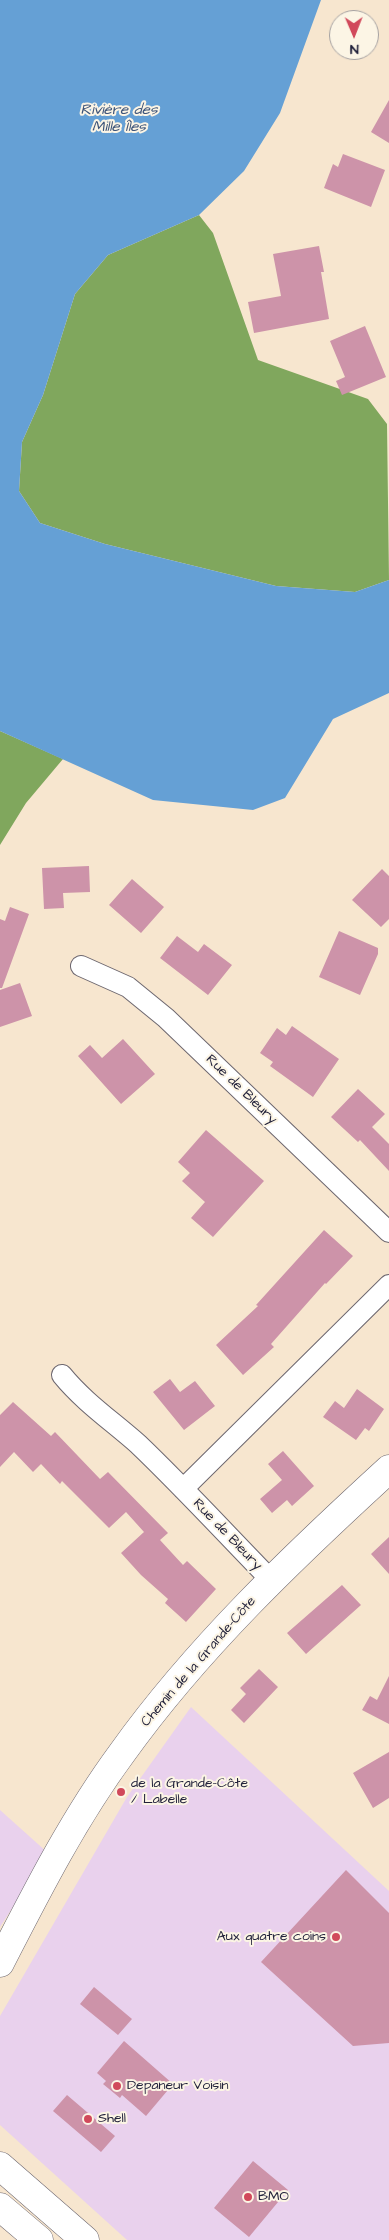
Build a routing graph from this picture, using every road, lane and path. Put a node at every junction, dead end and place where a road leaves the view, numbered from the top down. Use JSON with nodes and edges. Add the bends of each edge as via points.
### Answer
{"nodes":[{"id":1,"x":82,"y":966,"type":"dead end"},
{"id":2,"x":389,"y":1232,"type":"edge"},
{"id":3,"x":389,"y":1285,"type":"edge"},
{"id":4,"x":62,"y":1375,"type":"dead end"},
{"id":5,"x":389,"y":1469,"type":"edge"},
{"id":6,"x":183,"y":1489,"type":"junction"},
{"id":7,"x":272,"y":1581,"type":"junction"},
{"id":8,"x":0,"y":1963,"type":"edge"},
{"id":9,"x":0,"y":2166,"type":"edge"},
{"id":10,"x":0,"y":2207,"type":"edge"},
{"id":11,"x":39,"y":2240,"type":"edge"},
{"id":12,"x":85,"y":2240,"type":"edge"}],
"edges":[{"from":1,"to":2,"type":"street","name":"Rue de Bleury","via":[[128,987],[166,1018]]},
{"from":3,"to":6,"type":"street","name":"Rue de Bleury"},
{"from":4,"to":6,"type":"street","name":"Rue de Bleury","via":[[83,1399],[132,1439]]},
{"from":5,"to":7,"type":"main road","name":"Chemin de la Grande-Côte"},
{"from":6,"to":7,"type":"street","name":"Rue de Bleury"},
{"from":7,"to":8,"type":"main road","name":"Chemin de la Grande-Côte","via":[[180,1679],[122,1753],[73,1828]]},
{"from":9,"to":12,"type":"main road"},
{"from":10,"to":11,"type":"main road"}]}
